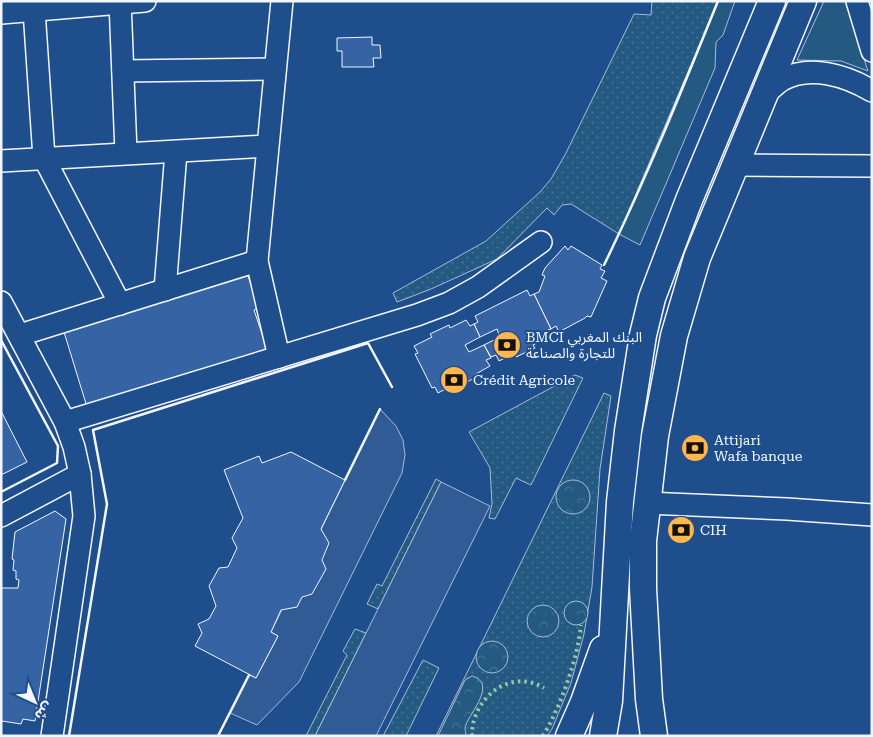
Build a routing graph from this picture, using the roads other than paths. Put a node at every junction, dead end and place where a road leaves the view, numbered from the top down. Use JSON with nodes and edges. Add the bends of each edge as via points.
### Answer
{"nodes":[{"id":1,"x":145,"y":1,"type":"edge"},
{"id":2,"x":282,"y":1,"type":"edge"},
{"id":3,"x":772,"y":1,"type":"edge"},
{"id":4,"x":803,"y":1,"type":"edge"},
{"id":5,"x":858,"y":1,"type":"edge"},
{"id":6,"x":120,"y":2,"type":"edge"},
{"id":7,"x":34,"y":10,"type":"junction"},
{"id":8,"x":1,"y":13,"type":"edge"},
{"id":9,"x":872,"y":51,"type":"edge"},
{"id":10,"x":275,"y":69,"type":"junction"},
{"id":11,"x":122,"y":71,"type":"junction"},
{"id":12,"x":872,"y":91,"type":"edge"},
{"id":13,"x":764,"y":95,"type":"junction"},
{"id":14,"x":267,"y":146,"type":"junction"},
{"id":15,"x":176,"y":152,"type":"junction"},
{"id":16,"x":126,"y":153,"type":"junction"},
{"id":17,"x":44,"y":158,"type":"junction"},
{"id":18,"x":1,"y":161,"type":"edge"},
{"id":19,"x":735,"y":165,"type":"junction"},
{"id":20,"x":872,"y":166,"type":"edge"},
{"id":21,"x":541,"y":242,"type":"dead end"},
{"id":22,"x":257,"y":261,"type":"junction"},
{"id":23,"x":165,"y":290,"type":"junction"},
{"id":24,"x":1,"y":302,"type":"edge"},
{"id":25,"x":120,"y":304,"type":"junction"},
{"id":26,"x":20,"y":335,"type":"junction"},
{"id":27,"x":279,"y":357,"type":"junction"},
{"id":28,"x":65,"y":422,"type":"junction"},
{"id":29,"x":80,"y":474,"type":"junction"},
{"id":30,"x":646,"y":503,"type":"junction"},
{"id":31,"x":872,"y":515,"type":"edge"},
{"id":32,"x":1,"y":516,"type":"edge"},
{"id":33,"x":613,"y":622,"type":"junction"},
{"id":34,"x":52,"y":736,"type":"edge"},
{"id":35,"x":569,"y":736,"type":"edge"},
{"id":36,"x":603,"y":736,"type":"edge"},
{"id":37,"x":654,"y":736,"type":"edge"}],
"edges":[{"from":1,"to":6,"type":"street"},
{"from":2,"to":10,"type":"street"},
{"from":3,"to":33,"type":"main road","via":[[652,298],[628,431]]},
{"from":4,"to":13,"type":"main road"},
{"from":5,"to":9,"type":"street"},
{"from":6,"to":7,"type":"street"},
{"from":6,"to":11,"type":"street"},
{"from":7,"to":8,"type":"street"},
{"from":7,"to":17,"type":"street"},
{"from":10,"to":11,"type":"street"},
{"from":10,"to":14,"type":"street"},
{"from":11,"to":16,"type":"street"},
{"from":12,"to":13,"type":"street","via":[[838,75],[818,73],[783,80]]},
{"from":13,"to":19,"type":"main road"},
{"from":14,"to":15,"type":"street"},
{"from":14,"to":22,"type":"street"},
{"from":15,"to":16,"type":"street"},
{"from":15,"to":23,"type":"street"},
{"from":16,"to":17,"type":"street"},
{"from":17,"to":18,"type":"street"},
{"from":17,"to":25,"type":"street"},
{"from":19,"to":20,"type":"street"},
{"from":19,"to":30,"type":"main road","via":[[697,258],[674,336]]},
{"from":21,"to":27,"type":"street","via":[[478,287],[449,302],[393,323]]},
{"from":22,"to":23,"type":"street"},
{"from":22,"to":27,"type":"street"},
{"from":23,"to":25,"type":"street"},
{"from":24,"to":26,"type":"street"},
{"from":25,"to":26,"type":"street"},
{"from":26,"to":28,"type":"street"},
{"from":27,"to":28,"type":"street"},
{"from":28,"to":29,"type":"street"},
{"from":29,"to":32,"type":"street"},
{"from":29,"to":34,"type":"street","via":[[84,516]]},
{"from":30,"to":31,"type":"street"},
{"from":30,"to":37,"type":"main road","via":[[643,588]]},
{"from":33,"to":35,"type":"main road"},
{"from":33,"to":36,"type":"main road","via":[[609,701]]}]}
